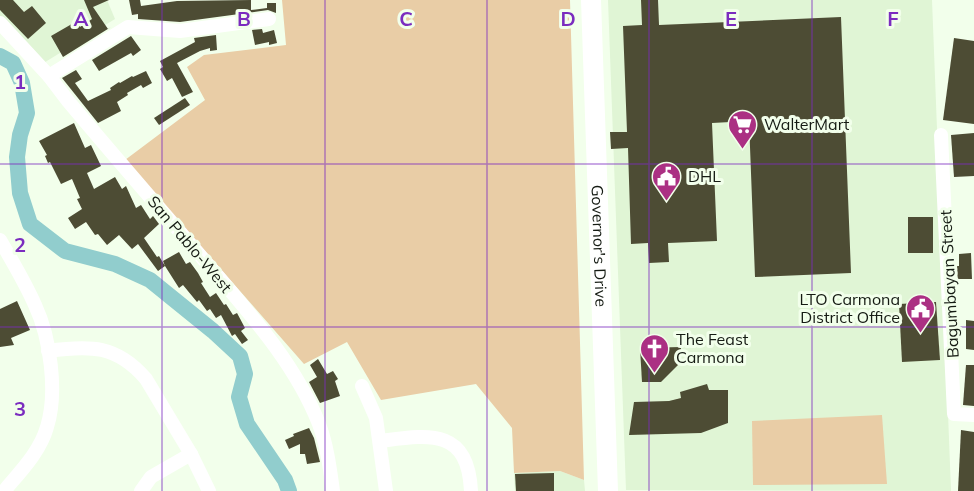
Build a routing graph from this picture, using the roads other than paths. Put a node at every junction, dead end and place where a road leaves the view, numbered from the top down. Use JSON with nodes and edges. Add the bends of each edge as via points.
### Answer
{"nodes":[{"id":1,"x":591,"y":0,"type":"edge"},
{"id":2,"x":269,"y":19,"type":"dead end"},
{"id":3,"x":0,"y":23,"type":"edge"},
{"id":4,"x":49,"y":76,"type":"junction"},
{"id":5,"x":940,"y":135,"type":"dead end"},
{"id":6,"x":0,"y":240,"type":"edge"},
{"id":7,"x":48,"y":351,"type":"junction"},
{"id":8,"x":362,"y":386,"type":"dead end"},
{"id":9,"x":974,"y":415,"type":"edge"},
{"id":10,"x":380,"y":441,"type":"junction"},
{"id":11,"x":191,"y":454,"type":"junction"},
{"id":12,"x":4,"y":491,"type":"edge"},
{"id":13,"x":141,"y":491,"type":"edge"},
{"id":14,"x":209,"y":491,"type":"edge"},
{"id":15,"x":333,"y":491,"type":"edge"},
{"id":16,"x":386,"y":491,"type":"edge"},
{"id":17,"x":471,"y":491,"type":"edge"},
{"id":18,"x":608,"y":491,"type":"edge"}],
"edges":[{"from":1,"to":18,"type":"highway","name":"Governor's Drive"},
{"from":2,"to":4,"type":"street","via":[[180,31],[128,27]]},
{"from":3,"to":4,"type":"street","name":"San Pablo-West"},
{"from":4,"to":15,"type":"street","name":"San Pablo-West","via":[[288,366],[320,426]]},
{"from":5,"to":9,"type":"street","name":"Bagumbayan Street","via":[[954,414]]},
{"from":6,"to":7,"type":"street","via":[[36,307]]},
{"from":7,"to":11,"type":"street","via":[[95,347],[124,358],[146,379]]},
{"from":7,"to":12,"type":"street","via":[[52,384],[47,427],[29,462]]},
{"from":8,"to":10,"type":"street","via":[[376,418]]},
{"from":10,"to":16,"type":"street"},
{"from":10,"to":17,"type":"street","via":[[420,436],[444,440],[462,457],[470,472]]},
{"from":11,"to":13,"type":"street","via":[[152,477]]},
{"from":11,"to":14,"type":"street"}]}
